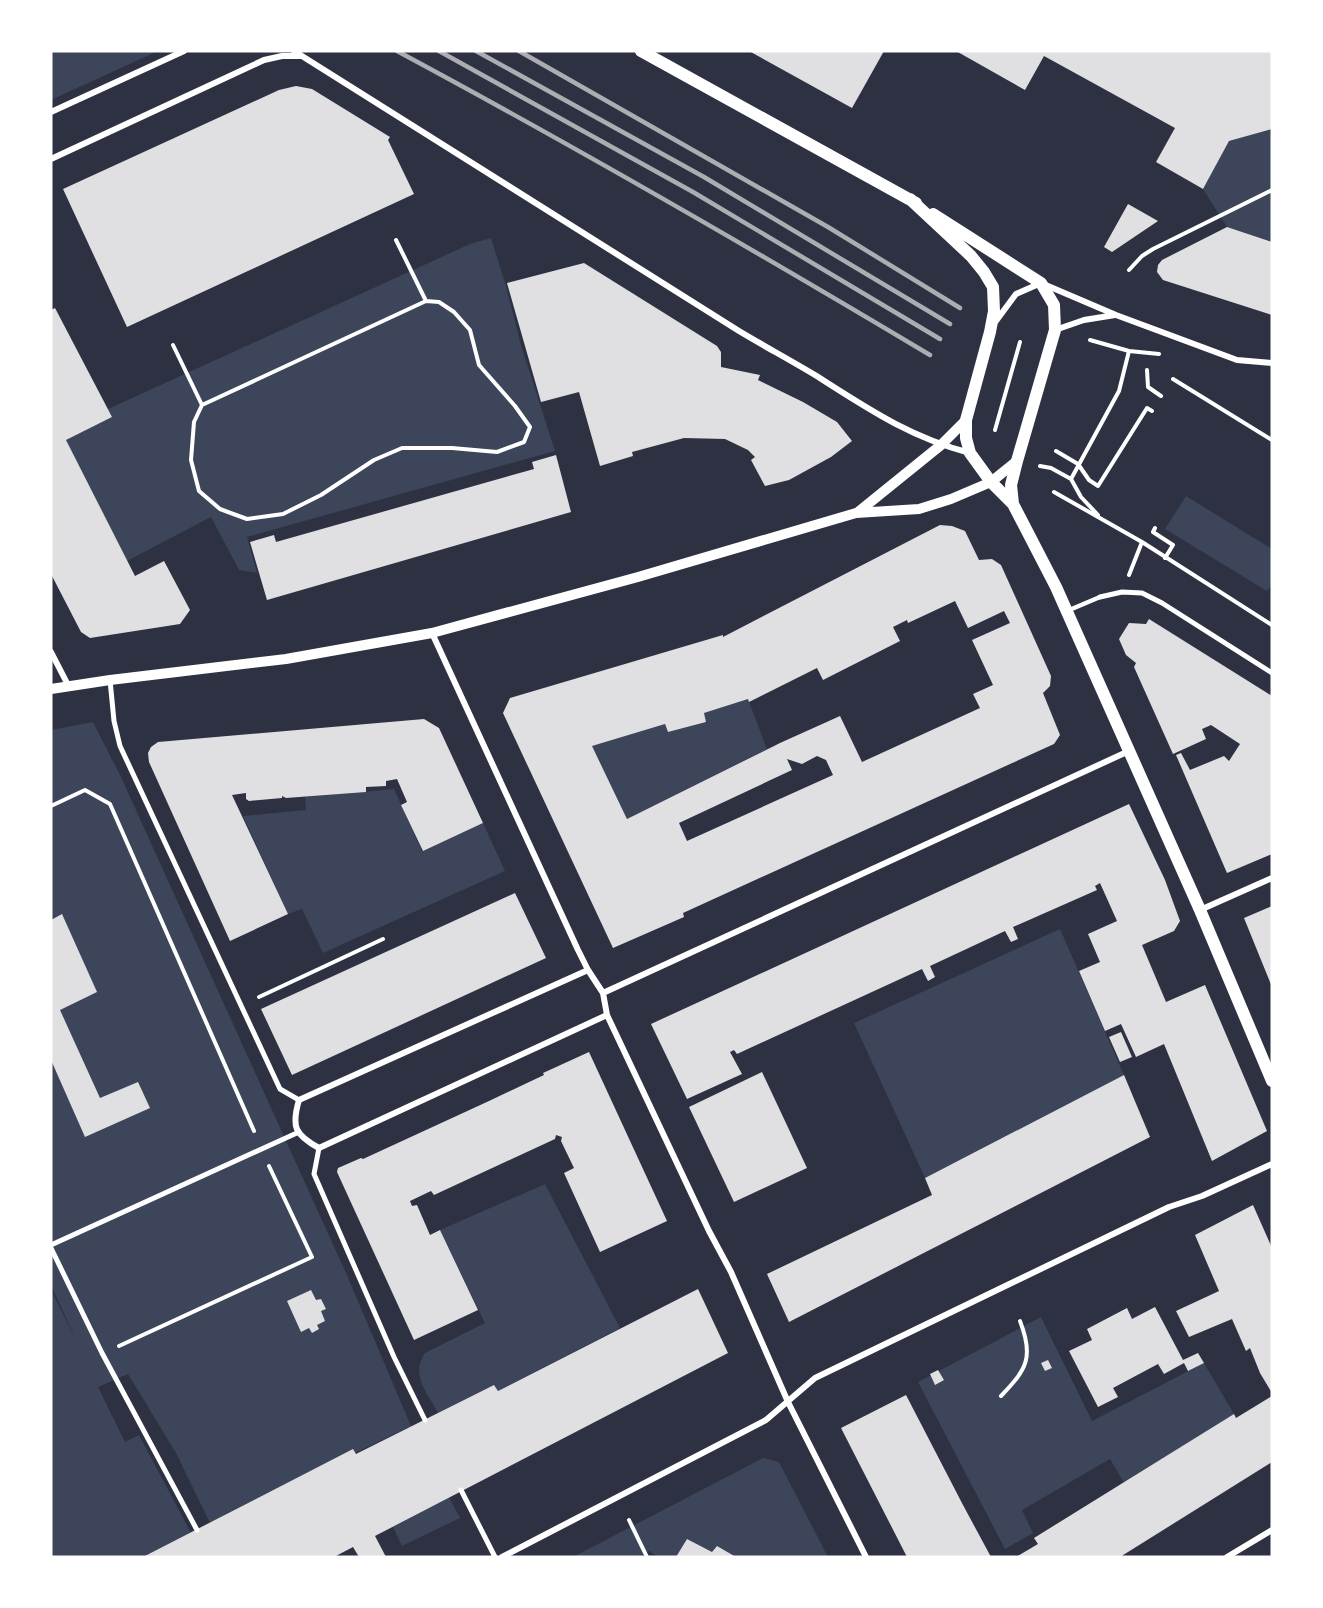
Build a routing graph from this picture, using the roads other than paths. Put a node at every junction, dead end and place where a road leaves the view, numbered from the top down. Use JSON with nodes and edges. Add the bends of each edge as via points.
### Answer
{"nodes":[{"id":1,"x":184,"y":51,"type":"edge"},
{"id":2,"x":294,"y":51,"type":"edge"},
{"id":3,"x":641,"y":51,"type":"edge"},
{"id":4,"x":654,"y":51,"type":"edge"},
{"id":5,"x":301,"y":56,"type":"junction"},
{"id":6,"x":677,"y":71,"type":"junction"},
{"id":7,"x":51,"y":112,"type":"edge"},
{"id":8,"x":51,"y":159,"type":"edge"},
{"id":9,"x":910,"y":200,"type":"junction"},
{"id":10,"x":1041,"y":283,"type":"junction"},
{"id":11,"x":1116,"y":315,"type":"junction"},
{"id":12,"x":1055,"y":330,"type":"junction"},
{"id":13,"x":990,"y":332,"type":"junction"},
{"id":14,"x":1272,"y":363,"type":"edge"},
{"id":15,"x":966,"y":420,"type":"junction"},
{"id":16,"x":941,"y":445,"type":"junction"},
{"id":17,"x":970,"y":453,"type":"junction"},
{"id":18,"x":1017,"y":461,"type":"junction"},
{"id":19,"x":991,"y":482,"type":"junction"},
{"id":20,"x":1013,"y":504,"type":"junction"},
{"id":21,"x":856,"y":513,"type":"junction"},
{"id":22,"x":1100,"y":597,"type":"joint"},
{"id":23,"x":1067,"y":611,"type":"junction"},
{"id":24,"x":432,"y":633,"type":"junction"},
{"id":25,"x":51,"y":652,"type":"edge"},
{"id":26,"x":1272,"y":673,"type":"edge"},
{"id":27,"x":110,"y":680,"type":"junction"},
{"id":28,"x":68,"y":685,"type":"junction"},
{"id":29,"x":51,"y":689,"type":"edge"},
{"id":30,"x":1130,"y":750,"type":"junction"},
{"id":31,"x":1272,"y":878,"type":"edge"},
{"id":32,"x":1200,"y":910,"type":"junction"},
{"id":33,"x":588,"y":970,"type":"junction"},
{"id":34,"x":603,"y":993,"type":"junction"},
{"id":35,"x":607,"y":1015,"type":"junction"},
{"id":36,"x":1272,"y":1081,"type":"edge"},
{"id":37,"x":299,"y":1101,"type":"junction"},
{"id":38,"x":299,"y":1132,"type":"junction"},
{"id":39,"x":319,"y":1149,"type":"junction"},
{"id":40,"x":1272,"y":1164,"type":"edge"},
{"id":41,"x":51,"y":1246,"type":"edge"},
{"id":42,"x":788,"y":1402,"type":"junction"},
{"id":43,"x":425,"y":1419,"type":"dead end"},
{"id":44,"x":461,"y":1490,"type":"dead end"},
{"id":45,"x":197,"y":1530,"type":"dead end"},
{"id":46,"x":1272,"y":1530,"type":"edge"},
{"id":47,"x":495,"y":1557,"type":"edge"},
{"id":48,"x":502,"y":1557,"type":"edge"},
{"id":49,"x":866,"y":1557,"type":"edge"},
{"id":50,"x":1227,"y":1557,"type":"edge"}],
"edges":[{"from":1,"to":7,"type":"street"},
{"from":2,"to":5,"type":"street"},
{"from":3,"to":6,"type":"main road"},
{"from":4,"to":6,"type":"main road"},
{"from":5,"to":8,"type":"street","via":[[264,60]]},
{"from":5,"to":16,"type":"street","via":[[739,331],[884,419]]},
{"from":6,"to":9,"type":"main road"},
{"from":9,"to":10,"type":"main road"},
{"from":9,"to":13,"type":"main road","via":[[984,272],[993,287]]},
{"from":10,"to":11,"type":"street"},
{"from":10,"to":12,"type":"main road","via":[[1054,305]]},
{"from":10,"to":13,"type":"street","via":[[1016,294]]},
{"from":11,"to":12,"type":"street"},
{"from":11,"to":14,"type":"street","via":[[1237,360]]},
{"from":12,"to":18,"type":"main road"},
{"from":13,"to":15,"type":"main road"},
{"from":15,"to":16,"type":"street"},
{"from":15,"to":17,"type":"main road"},
{"from":16,"to":17,"type":"street"},
{"from":16,"to":21,"type":"street"},
{"from":17,"to":19,"type":"main road"},
{"from":18,"to":19,"type":"street"},
{"from":18,"to":20,"type":"main road","via":[[1011,485]]},
{"from":19,"to":20,"type":"main road"},
{"from":19,"to":21,"type":"street","via":[[919,509]]},
{"from":20,"to":23,"type":"main road"},
{"from":21,"to":24,"type":"street"},
{"from":22,"to":23,"type":"lane"},
{"from":22,"to":26,"type":"street","via":[[1142,593]]},
{"from":23,"to":30,"type":"main road"},
{"from":24,"to":27,"type":"street","via":[[286,659]]},
{"from":24,"to":33,"type":"street"},
{"from":25,"to":28,"type":"street"},
{"from":27,"to":28,"type":"street"},
{"from":27,"to":37,"type":"street","via":[[120,746],[280,1089]]},
{"from":28,"to":29,"type":"street"},
{"from":30,"to":32,"type":"main road"},
{"from":30,"to":34,"type":"street"},
{"from":31,"to":32,"type":"street"},
{"from":32,"to":36,"type":"main road"},
{"from":33,"to":34,"type":"street"},
{"from":33,"to":37,"type":"street"},
{"from":34,"to":35,"type":"street"},
{"from":35,"to":39,"type":"street"},
{"from":35,"to":42,"type":"street","via":[[731,1272]]},
{"from":37,"to":38,"type":"street","via":[[294,1119]]},
{"from":38,"to":39,"type":"street"},
{"from":38,"to":41,"type":"street"},
{"from":39,"to":43,"type":"street","via":[[314,1174]]},
{"from":40,"to":42,"type":"street","via":[[1169,1207],[815,1378]]},
{"from":41,"to":45,"type":"street","via":[[102,1353]]},
{"from":42,"to":48,"type":"street","via":[[766,1420]]},
{"from":42,"to":49,"type":"street"},
{"from":44,"to":47,"type":"street"},
{"from":46,"to":50,"type":"street"}]}
